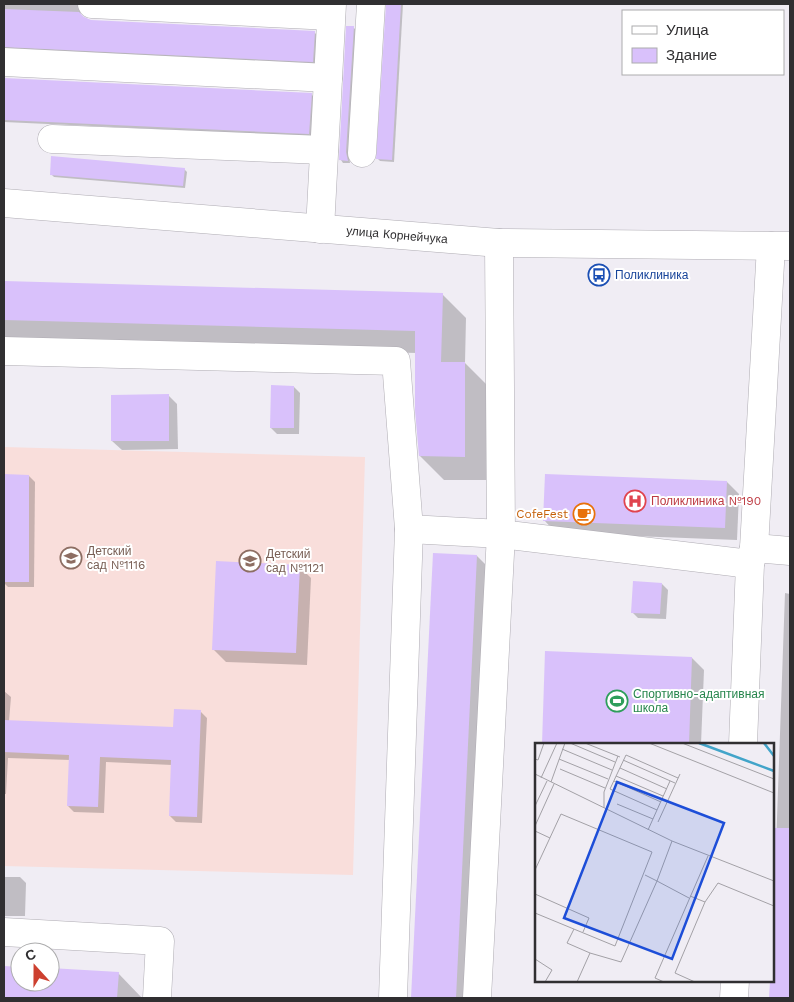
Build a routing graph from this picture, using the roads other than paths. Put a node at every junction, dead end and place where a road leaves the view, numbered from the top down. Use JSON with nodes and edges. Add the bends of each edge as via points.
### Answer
{"nodes":[{"id":1,"x":92,"y":4,"type":"edge"},
{"id":2,"x":372,"y":4,"type":"edge"},
{"id":3,"x":332,"y":10,"type":"edge"},
{"id":4,"x":4,"y":62,"type":"edge"},
{"id":5,"x":328,"y":78,"type":"junction"},
{"id":6,"x":52,"y":139,"type":"dead end"},
{"id":7,"x":324,"y":150,"type":"junction"},
{"id":8,"x":362,"y":154,"type":"dead end"},
{"id":9,"x":4,"y":203,"type":"edge"},
{"id":10,"x":320,"y":229,"type":"junction"},
{"id":11,"x":499,"y":243,"type":"junction"},
{"id":12,"x":781,"y":246,"type":"edge"},
{"id":13,"x":4,"y":351,"type":"edge"},
{"id":14,"x":410,"y":529,"type":"junction"},
{"id":15,"x":501,"y":534,"type":"junction"},
{"id":16,"x":790,"y":550,"type":"edge"},
{"id":17,"x":752,"y":556,"type":"junction"},
{"id":18,"x":744,"y":743,"type":"edge"},
{"id":19,"x":4,"y":932,"type":"edge"},
{"id":20,"x":735,"y":982,"type":"edge"},
{"id":21,"x":157,"y":998,"type":"edge"},
{"id":22,"x":393,"y":998,"type":"edge"},
{"id":23,"x":477,"y":998,"type":"edge"},
{"id":24,"x":734,"y":998,"type":"edge"}],
"edges":[{"from":1,"to":3,"type":"street"},
{"from":2,"to":8,"type":"street"},
{"from":3,"to":5,"type":"street"},
{"from":4,"to":5,"type":"street"},
{"from":5,"to":7,"type":"street"},
{"from":6,"to":7,"type":"street"},
{"from":7,"to":10,"type":"street"},
{"from":9,"to":10,"type":"street","name":"улица Корнейчука"},
{"from":10,"to":11,"type":"street","name":"улица Корнейчука"},
{"from":11,"to":12,"type":"street","name":"улица Корнейчука"},
{"from":11,"to":15,"type":"street"},
{"from":12,"to":17,"type":"street"},
{"from":13,"to":14,"type":"street","via":[[396,361]]},
{"from":14,"to":15,"type":"street"},
{"from":14,"to":22,"type":"street"},
{"from":15,"to":17,"type":"street"},
{"from":15,"to":23,"type":"street"},
{"from":16,"to":17,"type":"street"},
{"from":17,"to":18,"type":"street"},
{"from":19,"to":21,"type":"street","via":[[160,941]]},
{"from":20,"to":24,"type":"street"}]}
